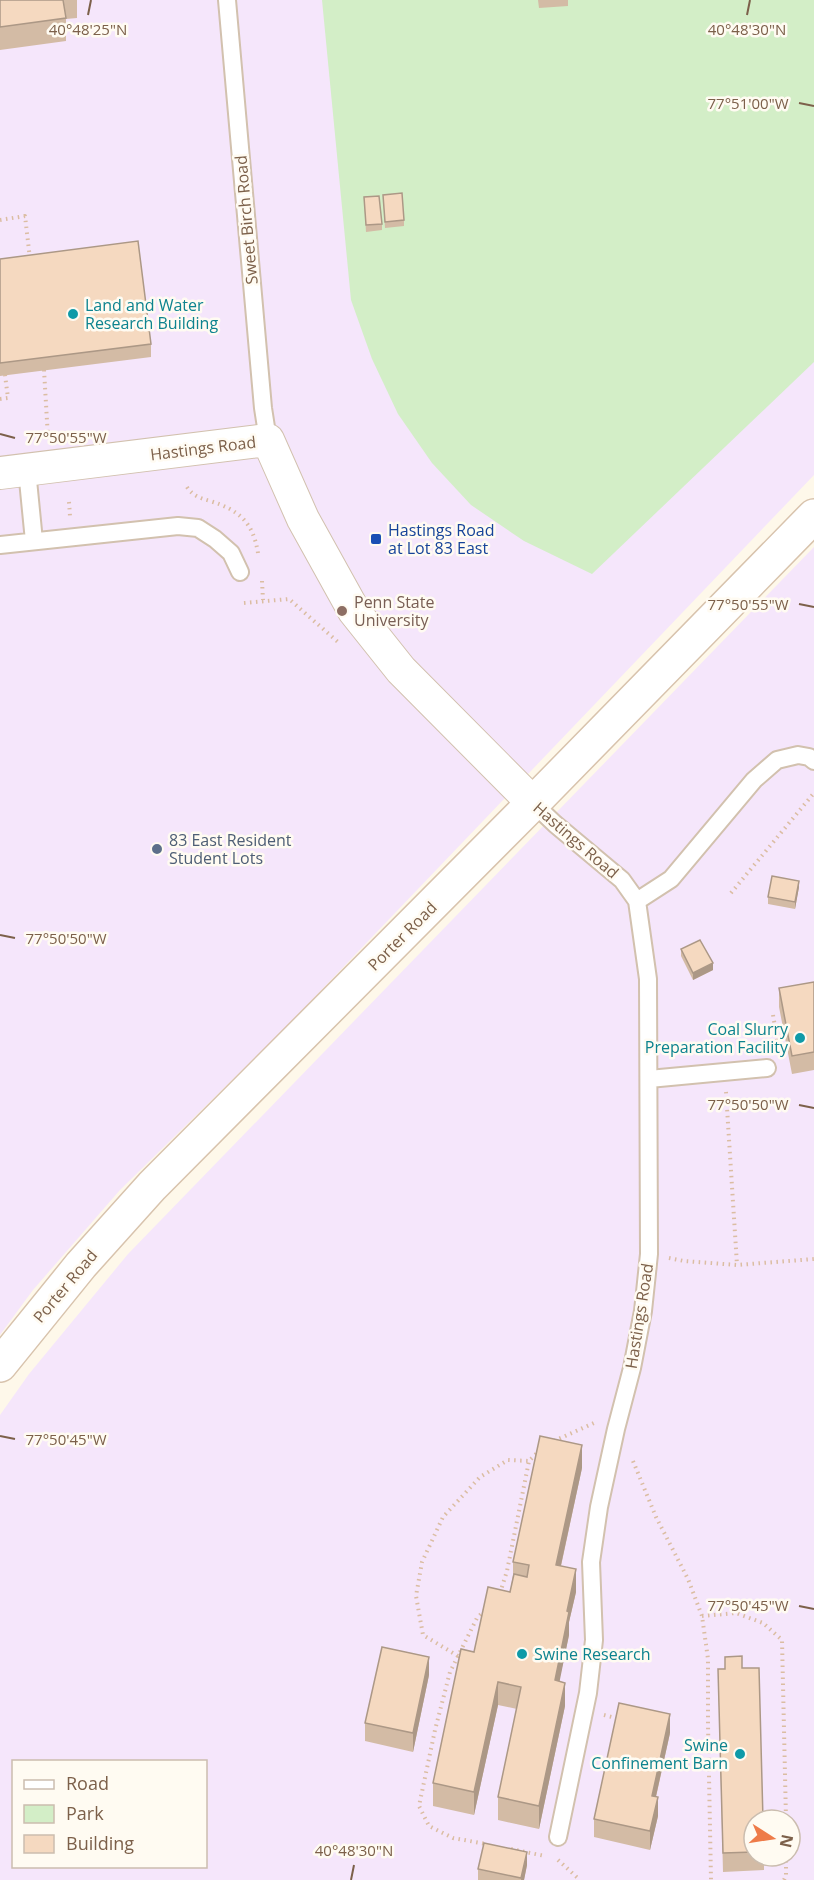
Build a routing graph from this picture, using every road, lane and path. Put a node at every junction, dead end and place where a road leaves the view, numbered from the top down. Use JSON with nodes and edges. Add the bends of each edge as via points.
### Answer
{"nodes":[{"id":1,"x":227,"y":0,"type":"edge"},
{"id":2,"x":0,"y":220,"type":"edge"},
{"id":3,"x":31,"y":268,"type":"edge"},
{"id":4,"x":44,"y":370,"type":"edge"},
{"id":5,"x":4,"y":375,"type":"edge"},
{"id":6,"x":0,"y":399,"type":"edge"},
{"id":7,"x":268,"y":440,"type":"junction"},
{"id":8,"x":52,"y":444,"type":"dead end"},
{"id":9,"x":13,"y":471,"type":"edge"},
{"id":10,"x":814,"y":516,"type":"edge"},
{"id":11,"x":34,"y":541,"type":"junction"},
{"id":12,"x":0,"y":545,"type":"edge"},
{"id":13,"x":240,"y":572,"type":"dead end"},
{"id":14,"x":244,"y":603,"type":"dead end"},
{"id":15,"x":341,"y":644,"type":"dead end"},
{"id":16,"x":814,"y":761,"type":"edge"},
{"id":17,"x":814,"y":793,"type":"edge"},
{"id":18,"x":533,"y":803,"type":"junction"},
{"id":19,"x":731,"y":893,"type":"dead end"},
{"id":20,"x":637,"y":901,"type":"junction"},
{"id":21,"x":767,"y":1068,"type":"dead end"},
{"id":22,"x":725,"y":1072,"type":"junction"},
{"id":23,"x":649,"y":1079,"type":"junction"},
{"id":24,"x":649,"y":1254,"type":"junction"},
{"id":25,"x":814,"y":1259,"type":"edge"},
{"id":26,"x":737,"y":1265,"type":"junction"},
{"id":27,"x":0,"y":1365,"type":"edge"},
{"id":28,"x":621,"y":1408,"type":"junction"},
{"id":29,"x":631,"y":1457,"type":"dead end"},
{"id":30,"x":529,"y":1461,"type":"junction"},
{"id":31,"x":500,"y":1594,"type":"edge"},
{"id":32,"x":492,"y":1602,"type":"edge"},
{"id":33,"x":702,"y":1616,"type":"junction"},
{"id":34,"x":458,"y":1656,"type":"junction"},
{"id":35,"x":786,"y":1808,"type":"edge"},
{"id":36,"x":558,"y":1837,"type":"dead end"},
{"id":37,"x":488,"y":1844,"type":"edge"},
{"id":38,"x":510,"y":1849,"type":"edge"},
{"id":39,"x":580,"y":1880,"type":"edge"},
{"id":40,"x":711,"y":1880,"type":"edge"}],
"edges":[{"from":1,"to":7,"type":"lane","name":"Sweet Birch Road"},
{"from":2,"to":3,"type":"path","via":[[25,216]]},
{"from":4,"to":8,"type":"path","via":[[47,435]]},
{"from":5,"to":6,"type":"path","via":[[8,398]]},
{"from":7,"to":9,"type":"street","name":"Hastings Road"},
{"from":7,"to":18,"type":"street","name":"Hastings Road","via":[[303,519],[354,611],[401,670]]},
{"from":9,"to":11,"type":"lane"},
{"from":10,"to":18,"type":"street","name":"Porter Road"},
{"from":11,"to":12,"type":"lane"},
{"from":11,"to":13,"type":"lane","via":[[177,526],[198,528],[231,554]]},
{"from":14,"to":15,"type":"path","via":[[289,599]]},
{"from":16,"to":20,"type":"lane","via":[[798,755],[777,760],[754,780],[671,879]]},
{"from":17,"to":19,"type":"path"},
{"from":18,"to":20,"type":"lane","name":"Hastings Road","via":[[622,880]]},
{"from":18,"to":27,"type":"street","name":"Porter Road","via":[[152,1186]]},
{"from":20,"to":23,"type":"lane","name":"Hastings Road","via":[[648,979]]},
{"from":21,"to":22,"type":"lane"},
{"from":22,"to":23,"type":"lane"},
{"from":22,"to":26,"type":"path"},
{"from":23,"to":24,"type":"lane","name":"Hastings Road"},
{"from":24,"to":26,"type":"path"},
{"from":24,"to":28,"type":"lane","name":"Hastings Road","via":[[643,1311]]},
{"from":25,"to":26,"type":"path"},
{"from":28,"to":30,"type":"path","via":[[545,1445]]},
{"from":28,"to":36,"type":"lane","name":"Hastings Road","via":[[591,1562],[594,1640],[588,1693]]},
{"from":29,"to":33,"type":"path"},
{"from":30,"to":31,"type":"path"},
{"from":30,"to":34,"type":"path","via":[[508,1460],[480,1477],[443,1518],[423,1562],[416,1596],[423,1635]]},
{"from":32,"to":34,"type":"path","via":[[477,1618]]},
{"from":33,"to":35,"type":"path","via":[[736,1613],[763,1623],[782,1640]]},
{"from":33,"to":40,"type":"path","via":[[708,1659]]},
{"from":34,"to":37,"type":"path","via":[[450,1672],[419,1806],[429,1826],[453,1838]]},
{"from":38,"to":39,"type":"path","via":[[557,1859]]}]}
